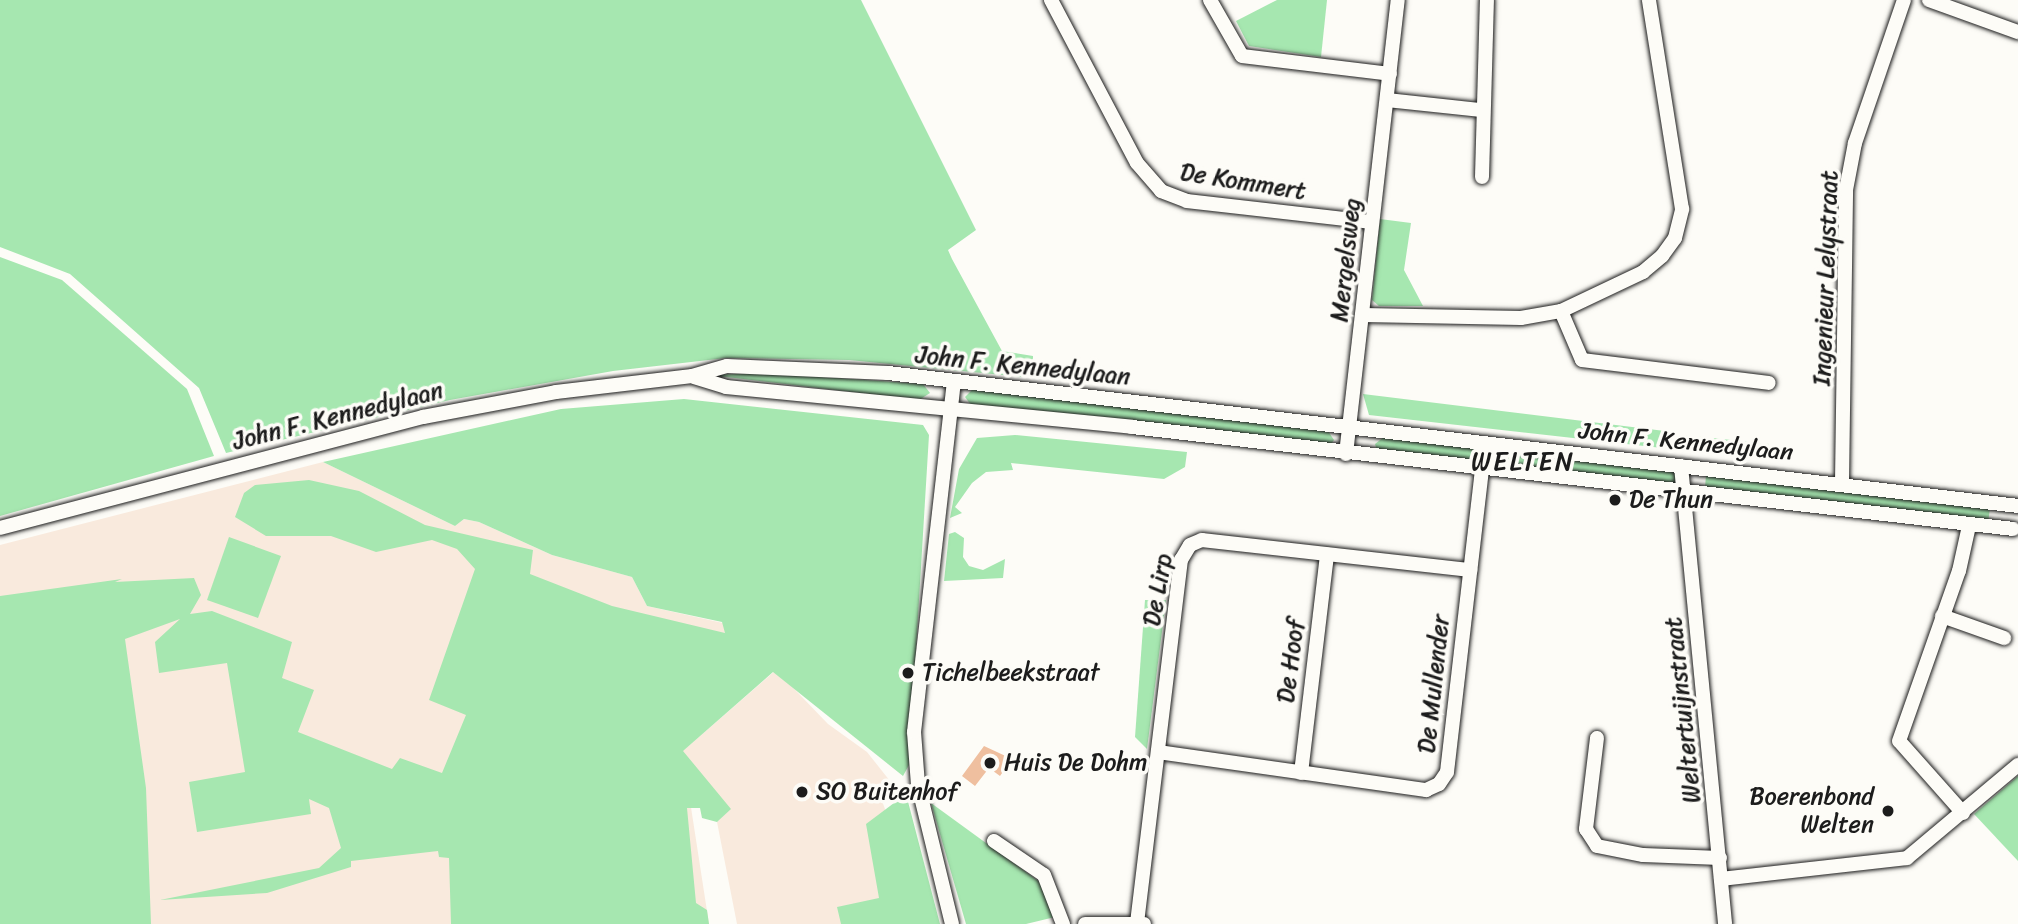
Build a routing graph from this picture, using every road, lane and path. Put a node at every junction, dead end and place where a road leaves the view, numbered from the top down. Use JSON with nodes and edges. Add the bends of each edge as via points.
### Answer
{"nodes":[{"id":1,"x":1051,"y":0,"type":"edge"},
{"id":2,"x":1210,"y":0,"type":"edge"},
{"id":3,"x":1398,"y":0,"type":"edge"},
{"id":4,"x":1487,"y":0,"type":"edge"},
{"id":5,"x":1649,"y":0,"type":"edge"},
{"id":6,"x":1904,"y":0,"type":"edge"},
{"id":7,"x":1929,"y":0,"type":"edge"},
{"id":8,"x":2018,"y":32,"type":"edge"},
{"id":9,"x":1390,"y":74,"type":"junction"},
{"id":10,"x":1387,"y":100,"type":"junction"},
{"id":11,"x":1481,"y":110,"type":"junction"},
{"id":12,"x":1482,"y":177,"type":"dead end"},
{"id":13,"x":1372,"y":222,"type":"junction"},
{"id":14,"x":1561,"y":311,"type":"junction"},
{"id":15,"x":1363,"y":315,"type":"junction"},
{"id":16,"x":692,"y":376,"type":"junction"},
{"id":17,"x":954,"y":381,"type":"junction"},
{"id":18,"x":1769,"y":383,"type":"dead end"},
{"id":19,"x":950,"y":409,"type":"junction"},
{"id":20,"x":1349,"y":426,"type":"junction"},
{"id":21,"x":1346,"y":454,"type":"junction"},
{"id":22,"x":1681,"y":466,"type":"junction"},
{"id":23,"x":1482,"y":470,"type":"junction"},
{"id":24,"x":1842,"y":482,"type":"junction"},
{"id":25,"x":1683,"y":492,"type":"junction"},
{"id":26,"x":2018,"y":508,"type":"edge"},
{"id":27,"x":1969,"y":526,"type":"junction"},
{"id":28,"x":0,"y":528,"type":"edge"},
{"id":29,"x":2015,"y":535,"type":"edge"},
{"id":30,"x":1327,"y":555,"type":"junction"},
{"id":31,"x":1469,"y":570,"type":"junction"},
{"id":32,"x":1942,"y":616,"type":"junction"},
{"id":33,"x":2004,"y":638,"type":"dead end"},
{"id":34,"x":1597,"y":738,"type":"dead end"},
{"id":35,"x":1158,"y":752,"type":"junction"},
{"id":36,"x":2018,"y":765,"type":"edge"},
{"id":37,"x":1301,"y":773,"type":"junction"},
{"id":38,"x":1963,"y":813,"type":"junction"},
{"id":39,"x":994,"y":841,"type":"dead end"},
{"id":40,"x":1720,"y":858,"type":"junction"},
{"id":41,"x":1721,"y":880,"type":"junction"},
{"id":42,"x":1141,"y":923,"type":"edge"},
{"id":43,"x":952,"y":924,"type":"edge"},
{"id":44,"x":1063,"y":924,"type":"edge"},
{"id":45,"x":1085,"y":924,"type":"edge"},
{"id":46,"x":1725,"y":924,"type":"edge"}],
"edges":[{"from":1,"to":13,"type":"street","name":"De Kommert","via":[[1137,163],[1161,191],[1187,201]]},
{"from":2,"to":9,"type":"street","via":[[1242,56]]},
{"from":3,"to":9,"type":"street","name":"Mergelsweg"},
{"from":4,"to":11,"type":"street"},
{"from":5,"to":14,"type":"street","via":[[1682,209],[1678,228],[1662,256],[1643,272]]},
{"from":6,"to":24,"type":"street","name":"Ingenieur Lelystraat","via":[[1855,143],[1846,190]]},
{"from":7,"to":8,"type":"street"},
{"from":9,"to":10,"type":"street","name":"Mergelsweg"},
{"from":10,"to":11,"type":"street"},
{"from":10,"to":13,"type":"street","name":"Mergelsweg"},
{"from":11,"to":12,"type":"street"},
{"from":13,"to":15,"type":"street","name":"Mergelsweg"},
{"from":14,"to":15,"type":"street","via":[[1521,318]]},
{"from":14,"to":18,"type":"street","via":[[1582,360]]},
{"from":15,"to":20,"type":"street","name":"Mergelsweg"},
{"from":16,"to":17,"type":"street","name":"John F. Kennedylaan","via":[[727,366],[808,366]]},
{"from":16,"to":19,"type":"street","name":"John F. Kennedylaan","via":[[726,387]]},
{"from":16,"to":28,"type":"street","name":"John F. Kennedylaan","via":[[556,392],[423,417]]},
{"from":17,"to":19,"type":"street"},
{"from":17,"to":20,"type":"street","name":"John F. Kennedylaan"},
{"from":19,"to":21,"type":"street","name":"John F. Kennedylaan"},
{"from":19,"to":43,"type":"street","via":[[914,732],[923,808]]},
{"from":20,"to":21,"type":"street"},
{"from":20,"to":22,"type":"street","name":"John F. Kennedylaan"},
{"from":21,"to":23,"type":"street","name":"John F. Kennedylaan"},
{"from":22,"to":24,"type":"street","name":"John F. Kennedylaan"},
{"from":22,"to":25,"type":"street","name":"Weltertuijnstraat"},
{"from":23,"to":25,"type":"street","name":"John F. Kennedylaan"},
{"from":23,"to":31,"type":"street","name":"De Mullender"},
{"from":24,"to":26,"type":"street","name":"John F. Kennedylaan"},
{"from":25,"to":27,"type":"street","name":"John F. Kennedylaan"},
{"from":25,"to":40,"type":"street","name":"Weltertuijnstraat"},
{"from":26,"to":29,"type":"street"},
{"from":27,"to":29,"type":"street","name":"John F. Kennedylaan"},
{"from":27,"to":32,"type":"street"},
{"from":30,"to":31,"type":"street","name":"De Lirp"},
{"from":30,"to":35,"type":"street","name":"De Lirp","via":[[1202,540],[1186,549]]},
{"from":30,"to":37,"type":"street","name":"De Hoof"},
{"from":31,"to":37,"type":"street","name":"De Mullender","via":[[1447,772],[1439,784],[1426,790]]},
{"from":32,"to":33,"type":"street"},
{"from":32,"to":38,"type":"street","via":[[1899,741]]},
{"from":34,"to":40,"type":"street","via":[[1586,829],[1597,846],[1643,855]]},
{"from":35,"to":37,"type":"street","name":"De Mullender"},
{"from":35,"to":42,"type":"street","name":"De Lirp"},
{"from":36,"to":38,"type":"street"},
{"from":38,"to":41,"type":"street","via":[[1931,843],[1896,862]]},
{"from":39,"to":44,"type":"street","via":[[1044,875]]},
{"from":40,"to":41,"type":"street","name":"Weltertuijnstraat"},
{"from":41,"to":46,"type":"street","name":"Weltertuijnstraat"},
{"from":42,"to":45,"type":"street"}]}
